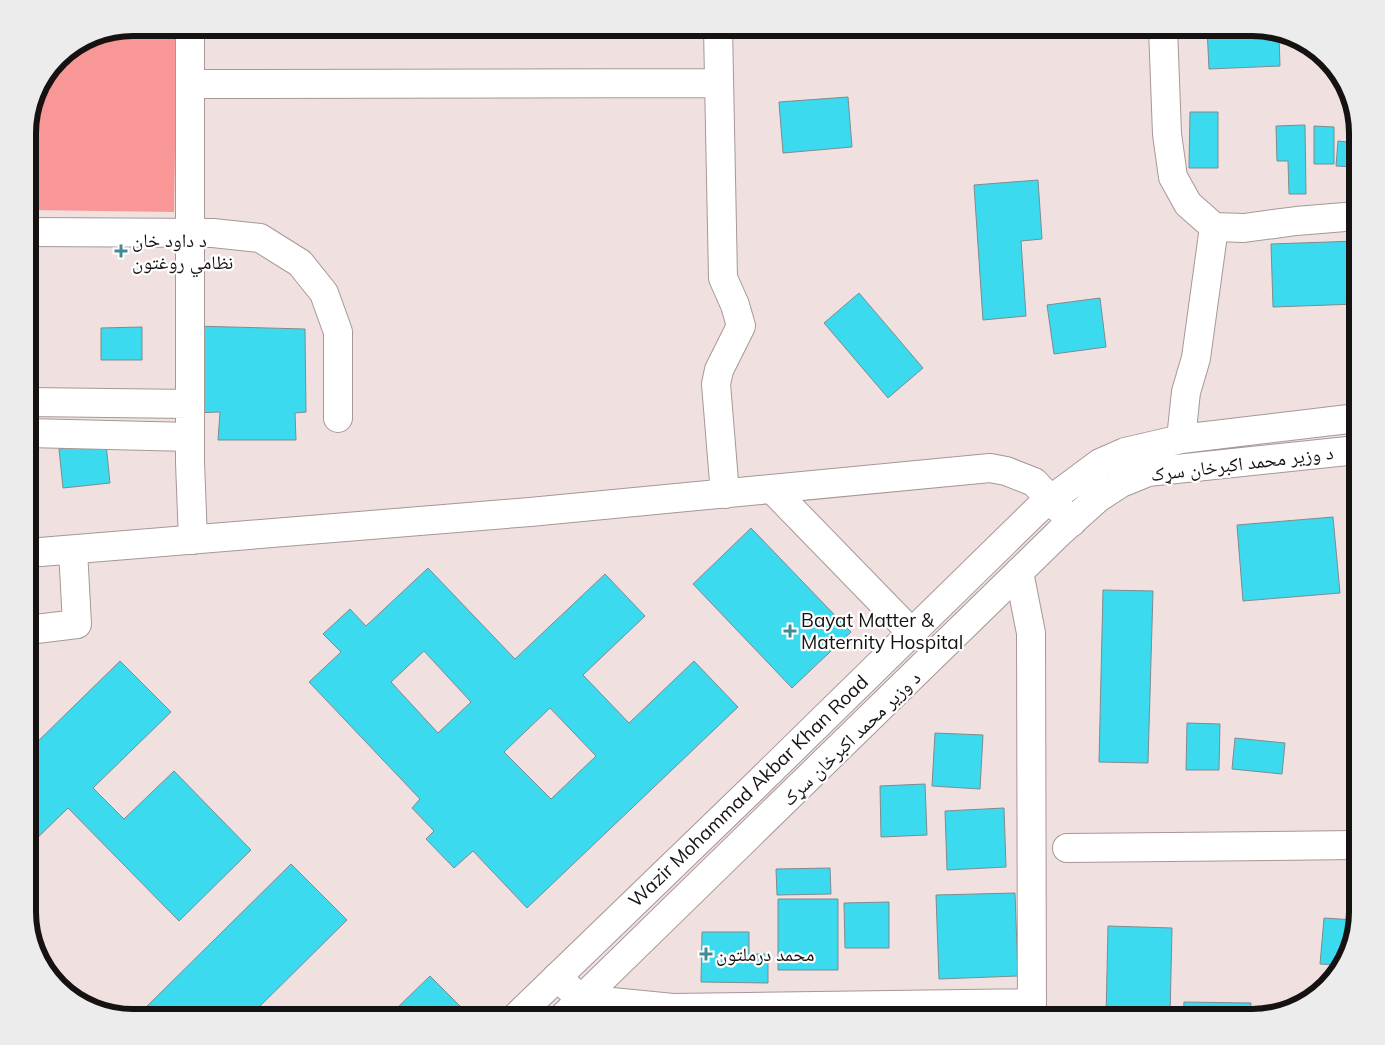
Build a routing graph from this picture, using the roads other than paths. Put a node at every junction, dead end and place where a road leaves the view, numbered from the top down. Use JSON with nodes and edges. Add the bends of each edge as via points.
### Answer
{"nodes":[{"id":1,"x":190,"y":36,"type":"edge"},
{"id":2,"x":718,"y":36,"type":"edge"},
{"id":3,"x":1163,"y":36,"type":"edge"},
{"id":4,"x":719,"y":83,"type":"junction"},
{"id":5,"x":191,"y":84,"type":"junction"},
{"id":6,"x":1349,"y":217,"type":"edge"},
{"id":7,"x":1214,"y":227,"type":"junction"},
{"id":8,"x":36,"y":232,"type":"edge"},
{"id":9,"x":191,"y":233,"type":"junction"},
{"id":10,"x":36,"y":402,"type":"edge"},
{"id":11,"x":190,"y":404,"type":"junction"},
{"id":12,"x":338,"y":418,"type":"dead end"},
{"id":13,"x":1349,"y":419,"type":"edge"},
{"id":14,"x":36,"y":432,"type":"edge"},
{"id":15,"x":190,"y":437,"type":"junction"},
{"id":16,"x":1181,"y":439,"type":"junction"},
{"id":17,"x":1349,"y":451,"type":"edge"},
{"id":18,"x":772,"y":489,"type":"junction"},
{"id":19,"x":725,"y":494,"type":"junction"},
{"id":20,"x":1050,"y":500,"type":"junction"},
{"id":21,"x":1072,"y":522,"type":"junction"},
{"id":22,"x":193,"y":540,"type":"junction"},
{"id":23,"x":73,"y":550,"type":"junction"},
{"id":24,"x":36,"y":553,"type":"edge"},
{"id":25,"x":1019,"y":572,"type":"junction"},
{"id":26,"x":36,"y":629,"type":"edge"},
{"id":27,"x":911,"y":632,"type":"junction"},
{"id":28,"x":1349,"y":845,"type":"edge"},
{"id":29,"x":1067,"y":848,"type":"dead end"},
{"id":30,"x":557,"y":977,"type":"junction"},
{"id":31,"x":572,"y":1008,"type":"edge"},
{"id":32,"x":525,"y":1009,"type":"edge"},
{"id":33,"x":852,"y":1009,"type":"edge"},
{"id":34,"x":1031,"y":1009,"type":"edge"}],
"edges":[{"from":1,"to":5,"type":"street"},
{"from":2,"to":4,"type":"street"},
{"from":3,"to":7,"type":"street","via":[[1167,134],[1173,177],[1188,204]]},
{"from":4,"to":5,"type":"street"},
{"from":4,"to":19,"type":"street","via":[[723,278],[741,326],[719,370],[716,384]]},
{"from":5,"to":9,"type":"street"},
{"from":6,"to":7,"type":"street","via":[[1244,228]]},
{"from":7,"to":16,"type":"street"},
{"from":8,"to":9,"type":"street"},
{"from":9,"to":11,"type":"street"},
{"from":9,"to":12,"type":"street","via":[[260,238],[300,263],[324,294],[338,332]]},
{"from":10,"to":11,"type":"street"},
{"from":11,"to":15,"type":"street"},
{"from":13,"to":16,"type":"street","name":"Wazir Mohammad Akbar Khan Road"},
{"from":14,"to":15,"type":"street"},
{"from":15,"to":22,"type":"street"},
{"from":16,"to":20,"type":"street","name":"Wazir Mohammad Akbar Khan Road","via":[[1126,452],[1100,463]]},
{"from":17,"to":21,"type":"street","name":"د وزیر محمد اکبرخان سړک","via":[[1148,472],[1121,483],[1098,498]]},
{"from":18,"to":19,"type":"street"},
{"from":18,"to":20,"type":"street","via":[[990,468],[1034,482]]},
{"from":18,"to":27,"type":"street"},
{"from":19,"to":22,"type":"street"},
{"from":20,"to":21,"type":"street"},
{"from":20,"to":27,"type":"street","name":"Wazir Mohammad Akbar Khan Road"},
{"from":21,"to":25,"type":"street","name":"د وزیر محمد اکبرخان سړک"},
{"from":22,"to":23,"type":"street"},
{"from":23,"to":24,"type":"street"},
{"from":23,"to":26,"type":"street","via":[[77,624]]},
{"from":25,"to":31,"type":"street","name":"د وزیر محمد اکبرخان سړک"},
{"from":25,"to":34,"type":"street","via":[[1031,633]]},
{"from":27,"to":30,"type":"street","name":"Wazir Mohammad Akbar Khan Road"},
{"from":28,"to":29,"type":"street"},
{"from":30,"to":31,"type":"street"},
{"from":30,"to":32,"type":"street","name":"Wazir Mohammad Akbar Khan Road"},
{"from":31,"to":33,"type":"street"}]}
